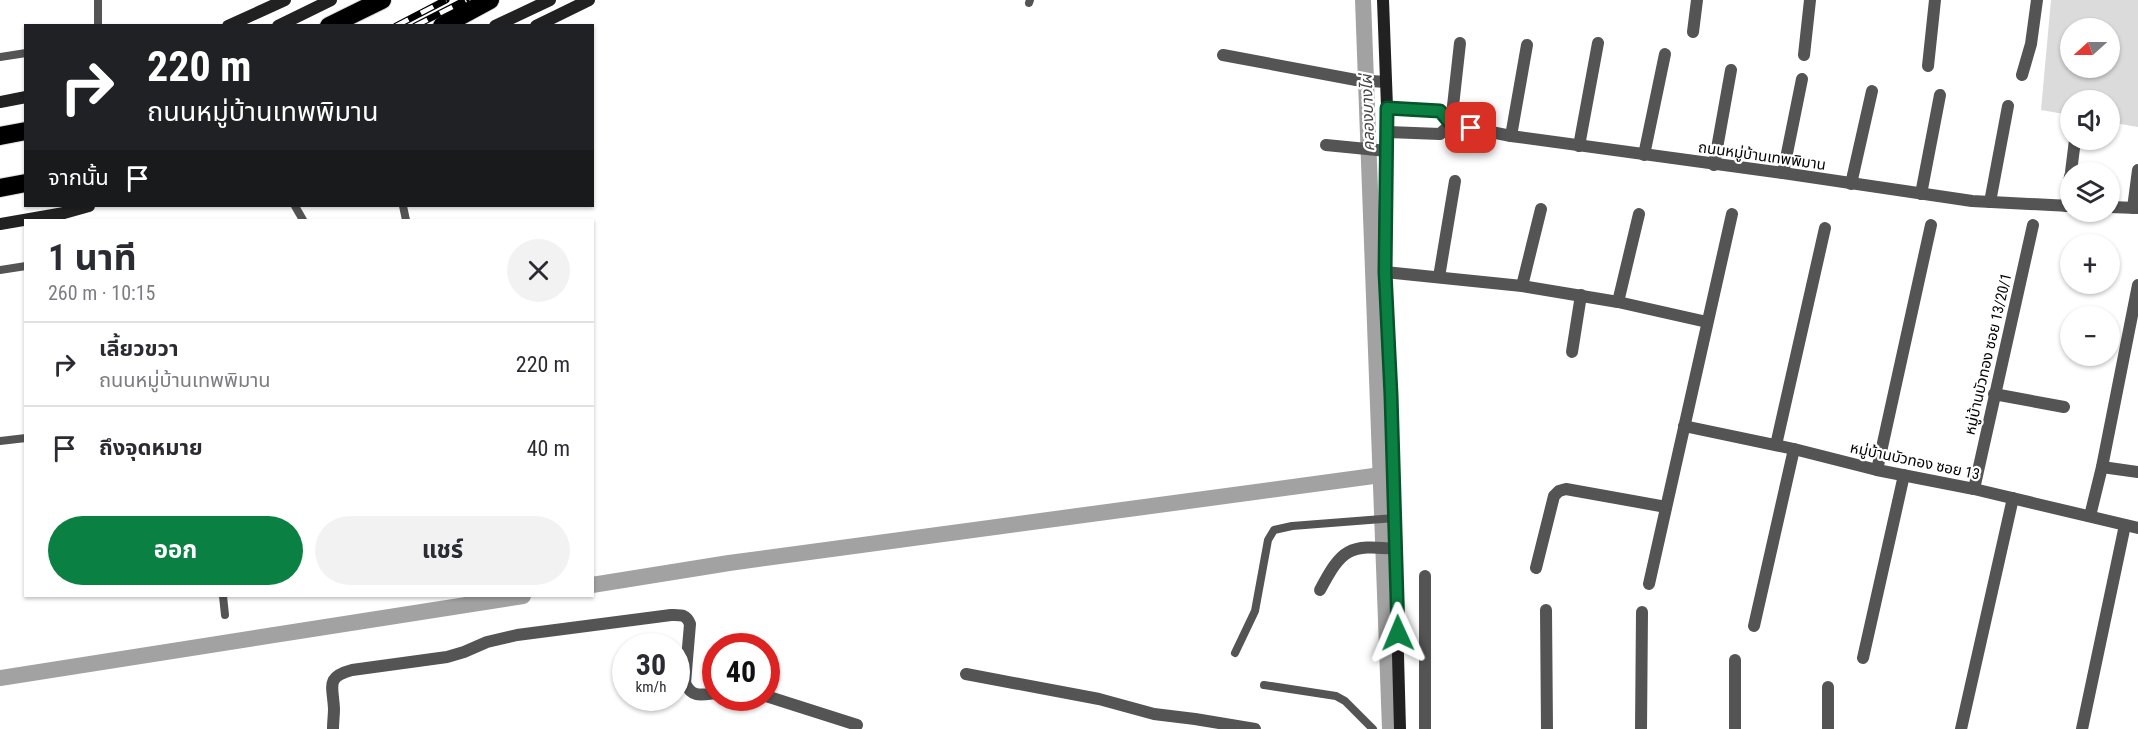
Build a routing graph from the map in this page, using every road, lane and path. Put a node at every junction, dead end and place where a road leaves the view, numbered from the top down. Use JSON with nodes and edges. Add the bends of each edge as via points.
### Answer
{"nodes":[{"id":1,"x":98,"y":0,"type":"edge"},
{"id":2,"x":285,"y":0,"type":"edge"},
{"id":3,"x":331,"y":0,"type":"edge"},
{"id":4,"x":382,"y":0,"type":"edge"},
{"id":5,"x":490,"y":0,"type":"edge"},
{"id":6,"x":550,"y":0,"type":"edge"},
{"id":7,"x":589,"y":0,"type":"edge"},
{"id":8,"x":1383,"y":0,"type":"edge"},
{"id":9,"x":1697,"y":0,"type":"edge"},
{"id":10,"x":1810,"y":0,"type":"edge"},
{"id":11,"x":1935,"y":0,"type":"edge"},
{"id":12,"x":2037,"y":0,"type":"edge"},
{"id":13,"x":98,"y":24,"type":"edge"},
{"id":14,"x":232,"y":24,"type":"edge"},
{"id":15,"x":282,"y":24,"type":"edge"},
{"id":16,"x":333,"y":24,"type":"edge"},
{"id":17,"x":446,"y":24,"type":"edge"},
{"id":18,"x":499,"y":24,"type":"edge"},
{"id":19,"x":540,"y":24,"type":"edge"},
{"id":20,"x":1693,"y":32,"type":"dead end"},
{"id":21,"x":1460,"y":43,"type":"dead end"},
{"id":22,"x":1598,"y":43,"type":"dead end"},
{"id":23,"x":1527,"y":45,"type":"dead end"},
{"id":24,"x":24,"y":53,"type":"edge"},
{"id":25,"x":1665,"y":54,"type":"dead end"},
{"id":26,"x":1223,"y":55,"type":"dead end"},
{"id":27,"x":1804,"y":55,"type":"dead end"},
{"id":28,"x":0,"y":57,"type":"edge"},
{"id":29,"x":1928,"y":66,"type":"dead end"},
{"id":30,"x":1731,"y":70,"type":"dead end"},
{"id":31,"x":2022,"y":75,"type":"dead end"},
{"id":32,"x":1802,"y":79,"type":"dead end"},
{"id":33,"x":1382,"y":82,"type":"junction"},
{"id":34,"x":1872,"y":91,"type":"dead end"},
{"id":35,"x":1940,"y":95,"type":"dead end"},
{"id":36,"x":24,"y":97,"type":"edge"},
{"id":37,"x":0,"y":102,"type":"edge"},
{"id":38,"x":2008,"y":106,"type":"dead end"},
{"id":39,"x":1387,"y":108,"type":"junction"},
{"id":40,"x":1451,"y":124,"type":"junction"},
{"id":41,"x":24,"y":130,"type":"edge"},
{"id":42,"x":1388,"y":132,"type":"junction"},
{"id":43,"x":0,"y":136,"type":"edge"},
{"id":44,"x":1511,"y":136,"type":"junction"},
{"id":45,"x":1326,"y":145,"type":"dead end"},
{"id":46,"x":1579,"y":146,"type":"junction"},
{"id":47,"x":1383,"y":151,"type":"junction"},
{"id":48,"x":1644,"y":155,"type":"junction"},
{"id":49,"x":1714,"y":165,"type":"junction"},
{"id":50,"x":2138,"y":170,"type":"edge"},
{"id":51,"x":1783,"y":173,"type":"junction"},
{"id":52,"x":1455,"y":181,"type":"dead end"},
{"id":53,"x":24,"y":183,"type":"edge"},
{"id":54,"x":1851,"y":184,"type":"junction"},
{"id":55,"x":0,"y":189,"type":"edge"},
{"id":56,"x":1921,"y":194,"type":"junction"},
{"id":57,"x":1990,"y":202,"type":"junction"},
{"id":58,"x":2060,"y":206,"type":"edge"},
{"id":59,"x":86,"y":207,"type":"edge"},
{"id":60,"x":2120,"y":207,"type":"edge"},
{"id":61,"x":2135,"y":208,"type":"edge"},
{"id":62,"x":1541,"y":209,"type":"dead end"},
{"id":63,"x":1639,"y":214,"type":"dead end"},
{"id":64,"x":1732,"y":214,"type":"dead end"},
{"id":65,"x":64,"y":217,"type":"edge"},
{"id":66,"x":46,"y":219,"type":"edge"},
{"id":67,"x":24,"y":221,"type":"edge"},
{"id":68,"x":0,"y":224,"type":"edge"},
{"id":69,"x":1931,"y":225,"type":"dead end"},
{"id":70,"x":2033,"y":225,"type":"dead end"},
{"id":71,"x":1825,"y":228,"type":"dead end"},
{"id":72,"x":24,"y":266,"type":"edge"},
{"id":73,"x":0,"y":270,"type":"edge"},
{"id":74,"x":1385,"y":272,"type":"junction"},
{"id":75,"x":1439,"y":277,"type":"junction"},
{"id":76,"x":2138,"y":285,"type":"edge"},
{"id":77,"x":1522,"y":286,"type":"junction"},
{"id":78,"x":1581,"y":295,"type":"junction"},
{"id":79,"x":1618,"y":302,"type":"junction"},
{"id":80,"x":1707,"y":322,"type":"junction"},
{"id":81,"x":1572,"y":352,"type":"dead end"},
{"id":82,"x":1994,"y":394,"type":"junction"},
{"id":83,"x":2064,"y":407,"type":"dead end"},
{"id":84,"x":1684,"y":426,"type":"junction"},
{"id":85,"x":24,"y":438,"type":"edge"},
{"id":86,"x":0,"y":441,"type":"edge"},
{"id":87,"x":1776,"y":445,"type":"junction"},
{"id":88,"x":1794,"y":449,"type":"junction"},
{"id":89,"x":2102,"y":467,"type":"junction"},
{"id":90,"x":1877,"y":470,"type":"junction"},
{"id":91,"x":2138,"y":472,"type":"edge"},
{"id":92,"x":1904,"y":475,"type":"junction"},
{"id":93,"x":1974,"y":489,"type":"junction"},
{"id":94,"x":2013,"y":498,"type":"junction"},
{"id":95,"x":1666,"y":507,"type":"junction"},
{"id":96,"x":2090,"y":516,"type":"junction"},
{"id":97,"x":1390,"y":518,"type":"junction"},
{"id":98,"x":2125,"y":525,"type":"junction"},
{"id":99,"x":2138,"y":528,"type":"edge"},
{"id":100,"x":1391,"y":549,"type":"junction"},
{"id":101,"x":1536,"y":568,"type":"dead end"},
{"id":102,"x":1425,"y":576,"type":"dead end"},
{"id":103,"x":1649,"y":584,"type":"dead end"},
{"id":104,"x":1320,"y":590,"type":"dead end"},
{"id":105,"x":223,"y":597,"type":"edge"},
{"id":106,"x":1546,"y":610,"type":"dead end"},
{"id":107,"x":1642,"y":612,"type":"dead end"},
{"id":108,"x":225,"y":615,"type":"dead end"},
{"id":109,"x":1754,"y":626,"type":"dead end"},
{"id":110,"x":1235,"y":653,"type":"dead end"},
{"id":111,"x":1863,"y":658,"type":"dead end"},
{"id":112,"x":1735,"y":660,"type":"dead end"},
{"id":113,"x":966,"y":674,"type":"dead end"},
{"id":114,"x":1264,"y":685,"type":"dead end"},
{"id":115,"x":1828,"y":687,"type":"dead end"},
{"id":116,"x":702,"y":695,"type":"edge"},
{"id":117,"x":780,"y":701,"type":"edge"},
{"id":118,"x":856,"y":725,"type":"dead end"},
{"id":119,"x":333,"y":729,"type":"edge"},
{"id":120,"x":1255,"y":729,"type":"edge"},
{"id":121,"x":1373,"y":729,"type":"edge"},
{"id":122,"x":1400,"y":729,"type":"edge"},
{"id":123,"x":1425,"y":729,"type":"edge"},
{"id":124,"x":1547,"y":729,"type":"edge"},
{"id":125,"x":1641,"y":729,"type":"edge"},
{"id":126,"x":1735,"y":729,"type":"edge"},
{"id":127,"x":1828,"y":729,"type":"edge"},
{"id":128,"x":1961,"y":729,"type":"edge"},
{"id":129,"x":2082,"y":729,"type":"edge"}],
"edges":[{"from":1,"to":13,"type":"lane"},
{"from":2,"to":14,"type":"street"},
{"from":3,"to":15,"type":"street"},
{"from":4,"to":16,"type":"highway"},
{"from":5,"to":17,"type":"highway"},
{"from":6,"to":18,"type":"street"},
{"from":7,"to":19,"type":"street"},
{"from":8,"to":33,"type":"street"},
{"from":9,"to":20,"type":"street"},
{"from":10,"to":27,"type":"street"},
{"from":11,"to":29,"type":"street"},
{"from":12,"to":31,"type":"street"},
{"from":21,"to":40,"type":"street"},
{"from":22,"to":46,"type":"street"},
{"from":23,"to":44,"type":"street"},
{"from":24,"to":28,"type":"lane"},
{"from":25,"to":48,"type":"street"},
{"from":26,"to":33,"type":"street"},
{"from":30,"to":49,"type":"street"},
{"from":32,"to":51,"type":"street"},
{"from":33,"to":39,"type":"street"},
{"from":34,"to":54,"type":"street"},
{"from":35,"to":56,"type":"street"},
{"from":36,"to":37,"type":"street"},
{"from":38,"to":57,"type":"street"},
{"from":39,"to":40,"type":"street","name":"ถนนหมู่บ้านเทพพิมาน","via":[[1440,111]]},
{"from":39,"to":42,"type":"street"},
{"from":40,"to":42,"type":"street","via":[[1440,134]]},
{"from":40,"to":44,"type":"street","name":"ถนนหมู่บ้านเทพพิมาน"},
{"from":41,"to":43,"type":"highway"},
{"from":42,"to":47,"type":"street"},
{"from":44,"to":46,"type":"street","name":"ถนนหมู่บ้านเทพพิมาน"},
{"from":45,"to":47,"type":"street"},
{"from":46,"to":48,"type":"street","name":"ถนนหมู่บ้านเทพพิมาน"},
{"from":47,"to":74,"type":"street"},
{"from":48,"to":49,"type":"street","name":"ถนนหมู่บ้านเทพพิมาน"},
{"from":49,"to":51,"type":"street","name":"ถนนหมู่บ้านเทพพิมาน"},
{"from":50,"to":61,"type":"street"},
{"from":51,"to":54,"type":"street","name":"ถนนหมู่บ้านเทพพิมาน"},
{"from":52,"to":75,"type":"street"},
{"from":53,"to":55,"type":"highway"},
{"from":54,"to":56,"type":"street","name":"ถนนหมู่บ้านเทพพิมาน"},
{"from":56,"to":57,"type":"street","name":"ถนนหมู่บ้านเทพพิมาน"},
{"from":57,"to":58,"type":"street","name":"ถนนหมู่บ้านเทพพิมาน"},
{"from":59,"to":65,"type":"street"},
{"from":60,"to":61,"type":"street"},
{"from":62,"to":77,"type":"street"},
{"from":63,"to":79,"type":"street"},
{"from":64,"to":80,"type":"street"},
{"from":65,"to":66,"type":"street"},
{"from":67,"to":68,"type":"street"},
{"from":69,"to":90,"type":"street"},
{"from":70,"to":82,"type":"street","name":"หมู่บ้านบัวทอง ซอย 13/20/1"},
{"from":71,"to":87,"type":"street"},
{"from":72,"to":73,"type":"lane"},
{"from":74,"to":75,"type":"street"},
{"from":74,"to":97,"type":"street"},
{"from":75,"to":77,"type":"street"},
{"from":76,"to":89,"type":"street"},
{"from":77,"to":78,"type":"street"},
{"from":78,"to":79,"type":"street"},
{"from":78,"to":81,"type":"street"},
{"from":79,"to":80,"type":"street"},
{"from":80,"to":84,"type":"street"},
{"from":82,"to":83,"type":"street"},
{"from":82,"to":93,"type":"street","name":"หมู่บ้านบัวทอง ซอย 13/20/1"},
{"from":84,"to":87,"type":"street","name":"หมู่บ้านบัวทอง ซอย 13"},
{"from":84,"to":95,"type":"street"},
{"from":85,"to":86,"type":"lane"},
{"from":87,"to":88,"type":"street","name":"หมู่บ้านบัวทอง ซอย 13"},
{"from":88,"to":90,"type":"street","name":"หมู่บ้านบัวทอง ซอย 13"},
{"from":88,"to":109,"type":"street"},
{"from":89,"to":91,"type":"street"},
{"from":89,"to":96,"type":"street"},
{"from":90,"to":92,"type":"street","name":"หมู่บ้านบัวทอง ซอย 13"},
{"from":92,"to":93,"type":"street","name":"หมู่บ้านบัวทอง ซอย 13"},
{"from":92,"to":111,"type":"street"},
{"from":93,"to":94,"type":"street","name":"หมู่บ้านบัวทอง ซอย 13"},
{"from":94,"to":96,"type":"street","name":"หมู่บ้านบัวทอง ซอย 13"},
{"from":94,"to":128,"type":"street"},
{"from":95,"to":101,"type":"street","via":[[1587,492],[1559,491],[1554,496]]},
{"from":95,"to":103,"type":"street"},
{"from":96,"to":98,"type":"street","name":"หมู่บ้านบัวทอง ซอย 13"},
{"from":97,"to":100,"type":"street"},
{"from":97,"to":110,"type":"lane","via":[[1274,530],[1268,540],[1255,611]]},
{"from":98,"to":99,"type":"street","name":"หมู่บ้านบัวทอง ซอย 13"},
{"from":98,"to":129,"type":"street"},
{"from":100,"to":104,"type":"street","via":[[1360,549],[1343,555]]},
{"from":100,"to":122,"type":"street"},
{"from":102,"to":123,"type":"street"},
{"from":105,"to":108,"type":"lane"},
{"from":106,"to":124,"type":"street"},
{"from":107,"to":125,"type":"street"},
{"from":112,"to":126,"type":"street"},
{"from":113,"to":120,"type":"street","via":[[1099,699],[1154,714]]},
{"from":114,"to":121,"type":"lane","via":[[1336,696]]},
{"from":115,"to":127,"type":"street"},
{"from":116,"to":119,"type":"street","via":[[692,694],[685,683],[688,618],[671,615],[517,635],[447,657],[339,674],[331,687]]},
{"from":117,"to":118,"type":"street"}]}
